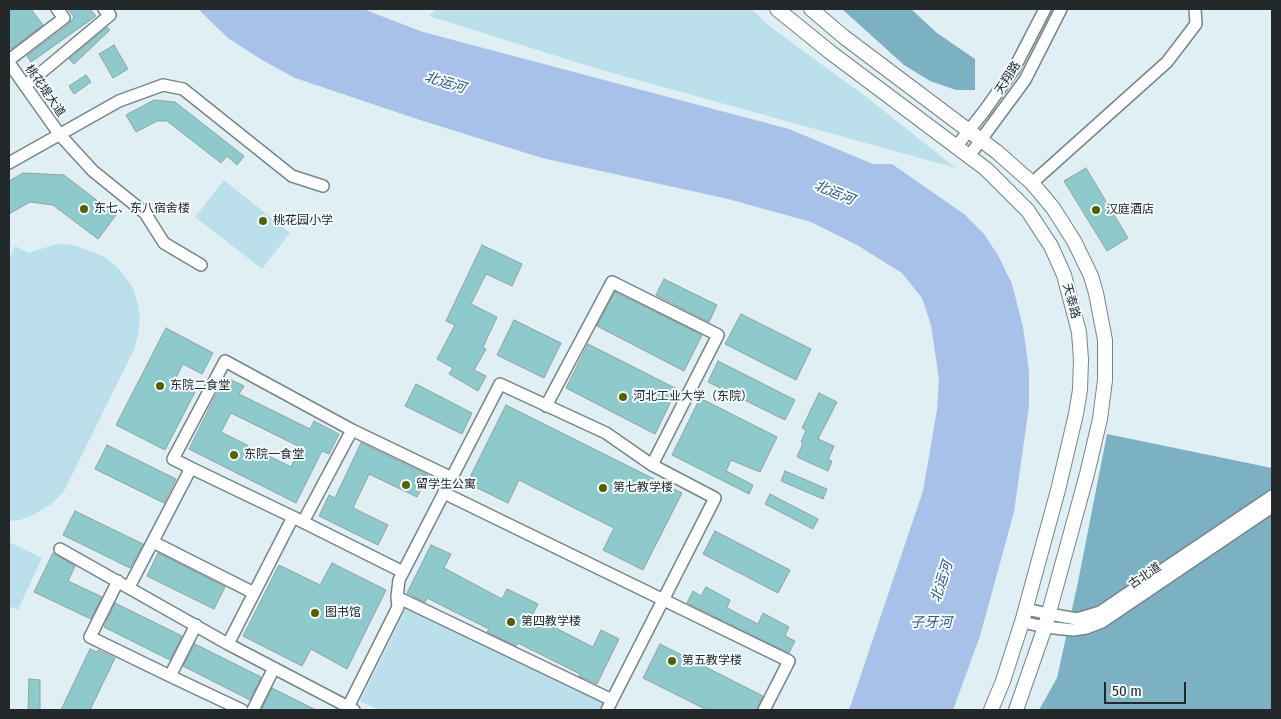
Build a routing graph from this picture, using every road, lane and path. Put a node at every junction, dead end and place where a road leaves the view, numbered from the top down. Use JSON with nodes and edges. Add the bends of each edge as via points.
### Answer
{"nodes":[{"id":1,"x":57,"y":9,"type":"edge"},
{"id":2,"x":104,"y":9,"type":"edge"},
{"id":3,"x":777,"y":9,"type":"edge"},
{"id":4,"x":811,"y":9,"type":"edge"},
{"id":5,"x":1045,"y":9,"type":"edge"},
{"id":6,"x":1061,"y":9,"type":"edge"},
{"id":7,"x":1195,"y":9,"type":"edge"},
{"id":8,"x":9,"y":61,"type":"edge"},
{"id":9,"x":25,"y":86,"type":"junction"},
{"id":10,"x":969,"y":131,"type":"junction"},
{"id":11,"x":60,"y":135,"type":"junction"},
{"id":12,"x":982,"y":140,"type":"junction"},
{"id":13,"x":956,"y":147,"type":"junction"},
{"id":14,"x":969,"y":156,"type":"junction"},
{"id":15,"x":9,"y":163,"type":"edge"},
{"id":16,"x":1032,"y":183,"type":"junction"},
{"id":17,"x":322,"y":186,"type":"dead end"},
{"id":18,"x":201,"y":265,"type":"dead end"},
{"id":19,"x":546,"y":406,"type":"junction"},
{"id":20,"x":352,"y":430,"type":"junction"},
{"id":21,"x":652,"y":465,"type":"junction"},
{"id":22,"x":191,"y":468,"type":"junction"},
{"id":23,"x":452,"y":478,"type":"junction"},
{"id":24,"x":444,"y":493,"type":"junction"},
{"id":25,"x":1272,"y":496,"type":"edge"},
{"id":26,"x":1272,"y":507,"type":"edge"},
{"id":27,"x":298,"y":520,"type":"junction"},
{"id":28,"x":153,"y":542,"type":"junction"},
{"id":29,"x":60,"y":549,"type":"dead end"},
{"id":30,"x":403,"y":572,"type":"junction"},
{"id":31,"x":118,"y":581,"type":"junction"},
{"id":32,"x":129,"y":587,"type":"junction"},
{"id":33,"x":254,"y":592,"type":"junction"},
{"id":34,"x":397,"y":597,"type":"junction"},
{"id":35,"x":662,"y":600,"type":"junction"},
{"id":36,"x":1024,"y":615,"type":"junction"},
{"id":37,"x":1047,"y":621,"type":"junction"},
{"id":38,"x":196,"y":625,"type":"junction"},
{"id":39,"x":228,"y":644,"type":"junction"},
{"id":40,"x":274,"y":668,"type":"junction"},
{"id":41,"x":170,"y":676,"type":"junction"},
{"id":42,"x":610,"y":705,"type":"edge"},
{"id":43,"x":351,"y":709,"type":"edge"},
{"id":44,"x":242,"y":710,"type":"edge"},
{"id":45,"x":253,"y":710,"type":"edge"},
{"id":46,"x":764,"y":710,"type":"edge"},
{"id":47,"x":991,"y":710,"type":"edge"},
{"id":48,"x":1016,"y":710,"type":"edge"}],
"edges":[{"from":1,"to":8,"type":"street","via":[[64,18]]},
{"from":2,"to":9,"type":"street","via":[[110,15]]},
{"from":3,"to":13,"type":"main road","name":"天泰路"},
{"from":4,"to":10,"type":"main road","name":"天泰路"},
{"from":5,"to":10,"type":"street","name":"天翔路","via":[[1014,69]]},
{"from":6,"to":12,"type":"street","name":"天翔路","via":[[1024,80]]},
{"from":7,"to":16,"type":"street","via":[[1196,24],[1167,62]]},
{"from":8,"to":9,"type":"street","name":"桃花堤大道"},
{"from":9,"to":11,"type":"street","name":"桃花堤大道"},
{"from":10,"to":12,"type":"main road","name":"天泰路"},
{"from":10,"to":13,"type":"street","name":"天翔路"},
{"from":11,"to":15,"type":"street"},
{"from":11,"to":17,"type":"street","via":[[119,101],[163,85],[183,89],[292,176]]},
{"from":11,"to":18,"type":"street","name":"桃花堤大道","via":[[93,171],[144,213],[164,243]]},
{"from":12,"to":14,"type":"street","name":"天翔路"},
{"from":12,"to":16,"type":"main road","name":"天泰路"},
{"from":13,"to":14,"type":"main road","name":"天泰路"},
{"from":14,"to":36,"type":"main road","name":"天泰路","via":[[1013,194],[1040,227],[1064,275],[1079,332],[1080,390],[1076,414]]},
{"from":16,"to":37,"type":"main road","name":"天泰路","via":[[1065,225],[1083,258],[1096,292],[1105,340],[1105,380],[1100,419]]},
{"from":19,"to":21,"type":"street","via":[[606,433]]},
{"from":19,"to":21,"type":"street","via":[[612,282],[718,334]]},
{"from":19,"to":23,"type":"street","via":[[500,384]]},
{"from":20,"to":22,"type":"street","via":[[225,361],[173,459]]},
{"from":20,"to":23,"type":"street"},
{"from":20,"to":27,"type":"street"},
{"from":21,"to":35,"type":"street","via":[[715,498]]},
{"from":22,"to":27,"type":"street"},
{"from":22,"to":28,"type":"street"},
{"from":23,"to":24,"type":"street"},
{"from":24,"to":30,"type":"street"},
{"from":24,"to":35,"type":"street"},
{"from":25,"to":37,"type":"street","name":"古北道","via":[[1100,612]]},
{"from":26,"to":37,"type":"street","name":"古北道","via":[[1102,622],[1073,630]]},
{"from":27,"to":30,"type":"street"},
{"from":27,"to":33,"type":"street"},
{"from":28,"to":32,"type":"street"},
{"from":28,"to":33,"type":"street"},
{"from":29,"to":31,"type":"street"},
{"from":30,"to":34,"type":"street"},
{"from":31,"to":32,"type":"street"},
{"from":31,"to":41,"type":"street","via":[[90,637]]},
{"from":32,"to":38,"type":"street"},
{"from":33,"to":39,"type":"street"},
{"from":34,"to":42,"type":"street"},
{"from":34,"to":43,"type":"street","via":[[398,607]]},
{"from":35,"to":42,"type":"street"},
{"from":35,"to":46,"type":"street","via":[[789,661]]},
{"from":36,"to":37,"type":"street","name":"古北道"},
{"from":36,"to":47,"type":"main road","name":"天泰路"},
{"from":37,"to":48,"type":"main road","name":"天泰路"},
{"from":38,"to":39,"type":"street"},
{"from":38,"to":41,"type":"street"},
{"from":39,"to":40,"type":"street"},
{"from":40,"to":43,"type":"street"},
{"from":40,"to":45,"type":"street"},
{"from":41,"to":44,"type":"street"}]}
